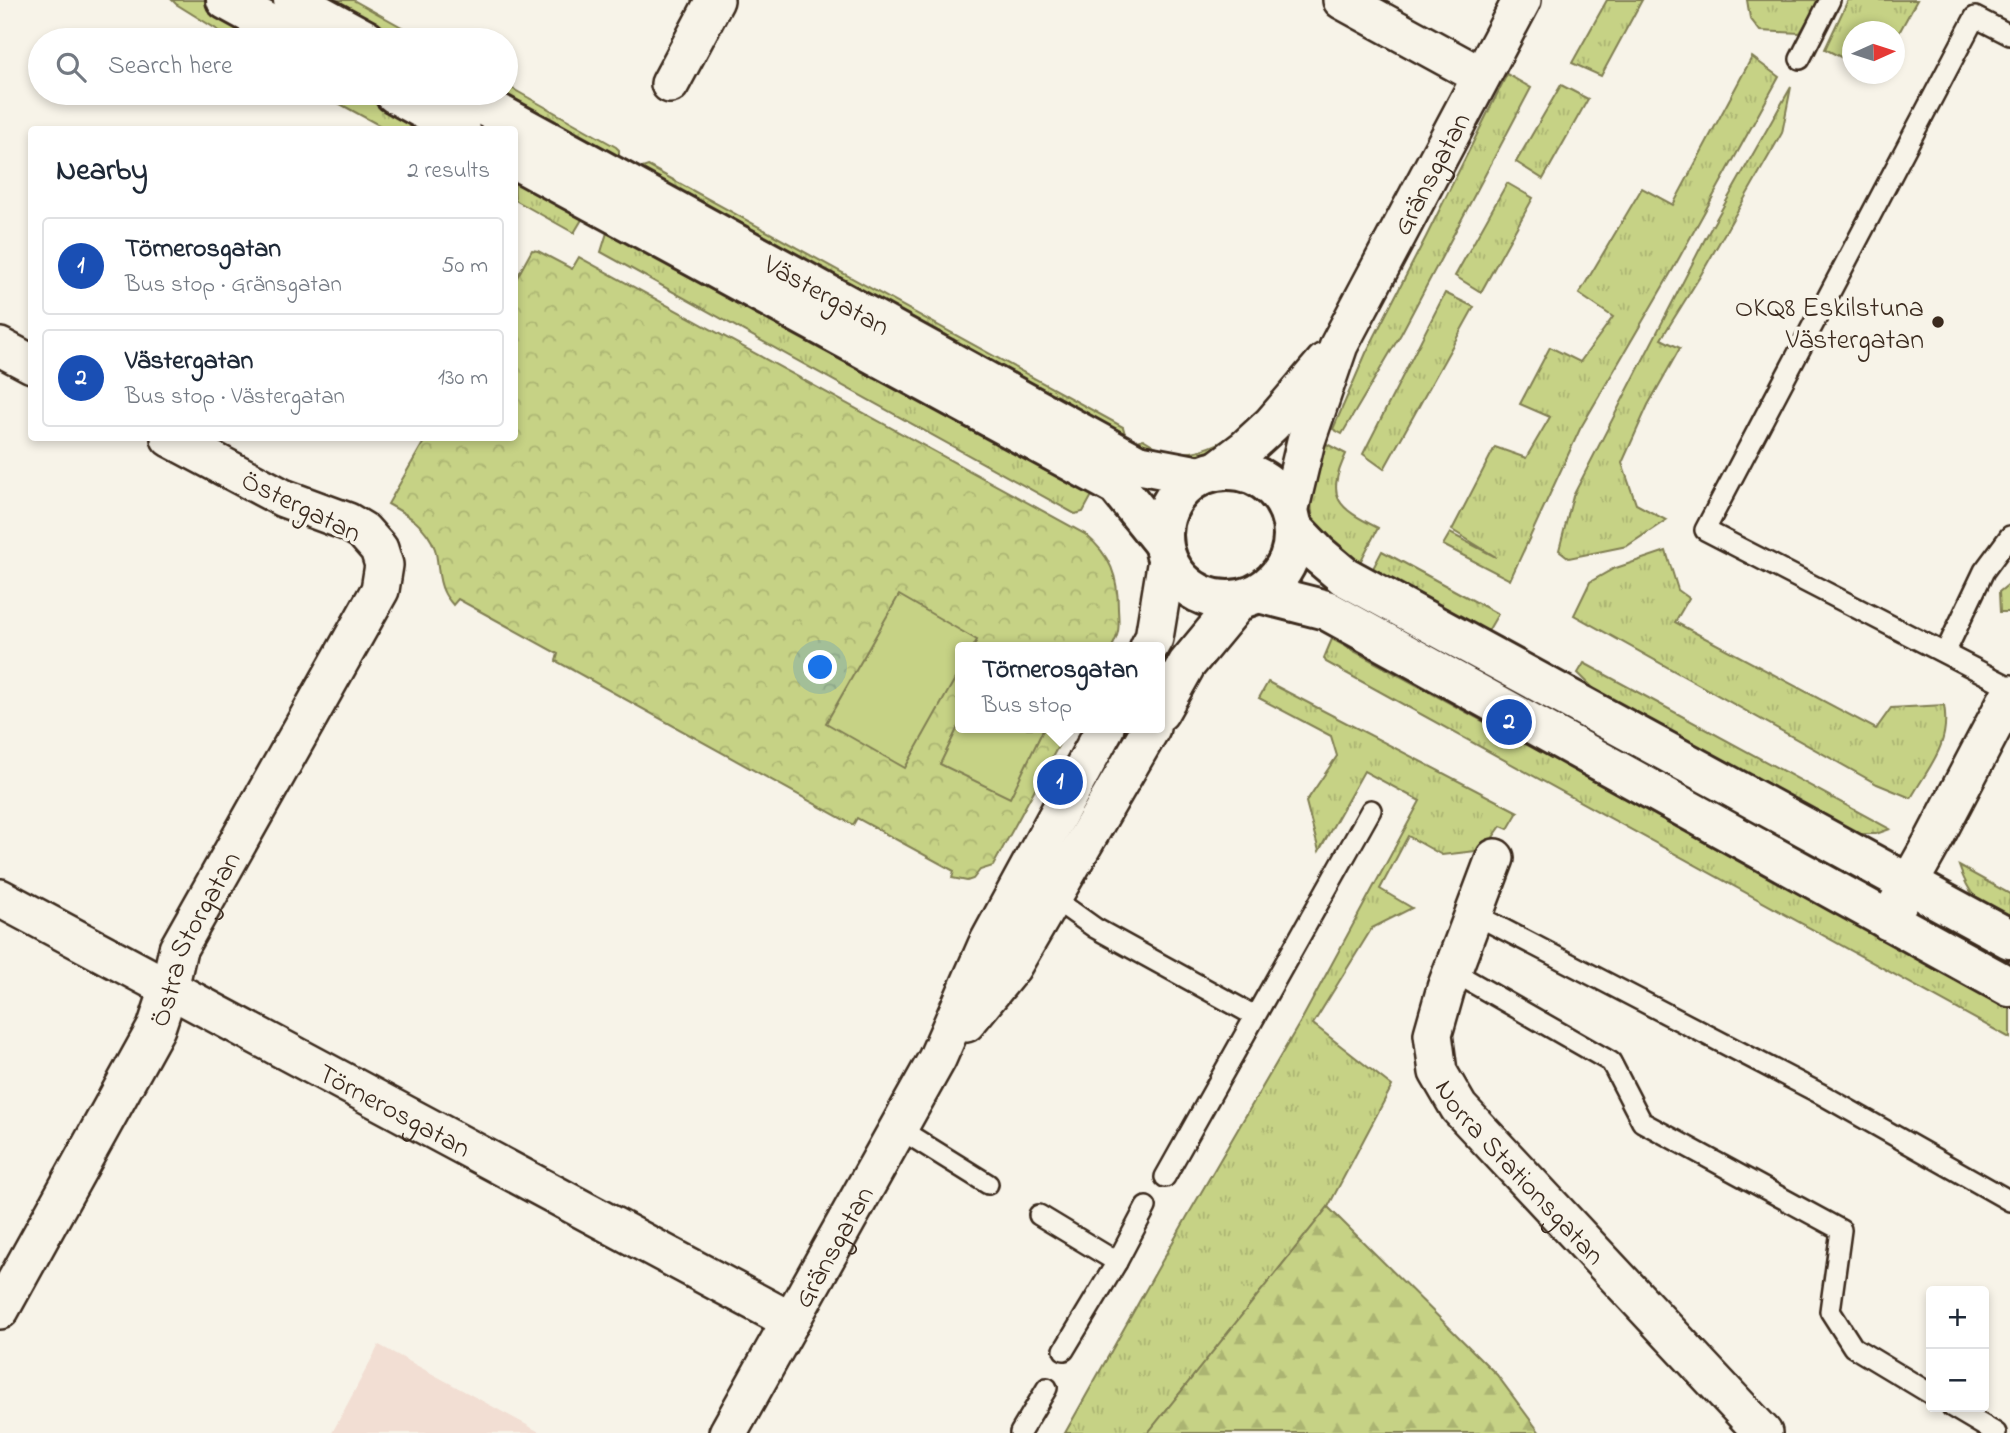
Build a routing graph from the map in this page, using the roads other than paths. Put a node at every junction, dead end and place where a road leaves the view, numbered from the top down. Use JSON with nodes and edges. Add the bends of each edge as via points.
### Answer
{"nodes":[{"id":1,"x":226,"y":0,"type":"edge"},
{"id":2,"x":293,"y":0,"type":"edge"},
{"id":3,"x":715,"y":0,"type":"edge"},
{"id":4,"x":1342,"y":0,"type":"edge"},
{"id":5,"x":1522,"y":0,"type":"edge"},
{"id":6,"x":1830,"y":0,"type":"edge"},
{"id":7,"x":277,"y":28,"type":"edge"},
{"id":8,"x":344,"y":28,"type":"edge"},
{"id":9,"x":2010,"y":35,"type":"edge"},
{"id":10,"x":1800,"y":59,"type":"dead end"},
{"id":11,"x":1481,"y":76,"type":"junction"},
{"id":12,"x":670,"y":84,"type":"dead end"},
{"id":13,"x":416,"y":105,"type":"edge"},
{"id":14,"x":483,"y":105,"type":"edge"},
{"id":15,"x":454,"y":126,"type":"edge"},
{"id":16,"x":518,"y":161,"type":"edge"},
{"id":17,"x":1339,"y":345,"type":"junction"},
{"id":18,"x":0,"y":347,"type":"edge"},
{"id":19,"x":28,"y":362,"type":"edge"},
{"id":20,"x":176,"y":441,"type":"edge"},
{"id":21,"x":1208,"y":474,"type":"junction"},
{"id":22,"x":1291,"y":520,"type":"junction"},
{"id":23,"x":2010,"y":536,"type":"edge"},
{"id":24,"x":1165,"y":551,"type":"junction"},
{"id":25,"x":384,"y":565,"type":"joint"},
{"id":26,"x":1250,"y":597,"type":"junction"},
{"id":27,"x":1152,"y":642,"type":"edge"},
{"id":28,"x":1945,"y":653,"type":"junction"},
{"id":29,"x":2010,"y":687,"type":"edge"},
{"id":30,"x":2010,"y":695,"type":"edge"},
{"id":31,"x":1165,"y":703,"type":"edge"},
{"id":32,"x":1102,"y":733,"type":"edge"},
{"id":33,"x":1147,"y":733,"type":"edge"},
{"id":34,"x":1371,"y":810,"type":"dead end"},
{"id":35,"x":1495,"y":858,"type":"dead end"},
{"id":36,"x":1908,"y":882,"type":"junction"},
{"id":37,"x":0,"y":898,"type":"edge"},
{"id":38,"x":1053,"y":898,"type":"junction"},
{"id":39,"x":1474,"y":914,"type":"junction"},
{"id":40,"x":1888,"y":920,"type":"junction"},
{"id":41,"x":2010,"y":939,"type":"edge"},
{"id":42,"x":1452,"y":971,"type":"junction"},
{"id":43,"x":2010,"y":987,"type":"edge"},
{"id":44,"x":169,"y":989,"type":"junction"},
{"id":45,"x":1255,"y":1016,"type":"junction"},
{"id":46,"x":937,"y":1059,"type":"junction"},
{"id":47,"x":898,"y":1128,"type":"junction"},
{"id":48,"x":1165,"y":1177,"type":"dead end"},
{"id":49,"x":988,"y":1184,"type":"dead end"},
{"id":50,"x":2010,"y":1201,"type":"edge"},
{"id":51,"x":1146,"y":1207,"type":"dead end"},
{"id":52,"x":1039,"y":1215,"type":"dead end"},
{"id":53,"x":1117,"y":1262,"type":"junction"},
{"id":54,"x":0,"y":1310,"type":"edge"},
{"id":55,"x":791,"y":1321,"type":"junction"},
{"id":56,"x":1064,"y":1350,"type":"dead end"},
{"id":57,"x":1047,"y":1388,"type":"dead end"},
{"id":58,"x":1926,"y":1391,"type":"edge"},
{"id":59,"x":1960,"y":1412,"type":"edge"},
{"id":60,"x":728,"y":1433,"type":"edge"},
{"id":61,"x":1020,"y":1433,"type":"edge"},
{"id":62,"x":1763,"y":1433,"type":"edge"},
{"id":63,"x":1996,"y":1433,"type":"edge"}],
"edges":[{"from":1,"to":7,"type":"street"},
{"from":2,"to":8,"type":"street"},
{"from":3,"to":12,"type":"street"},
{"from":4,"to":11,"type":"street"},
{"from":5,"to":11,"type":"street","name":"Gränsgatan"},
{"from":6,"to":10,"type":"lane"},
{"from":9,"to":28,"type":"lane","via":[[1975,16],[1705,530]]},
{"from":11,"to":17,"type":"street","name":"Gränsgatan"},
{"from":13,"to":15,"type":"street"},
{"from":14,"to":21,"type":"street","name":"Västergatan","via":[[1137,464]]},
{"from":16,"to":24,"type":"street","name":"Västergatan","via":[[1117,486]]},
{"from":17,"to":21,"type":"street","name":"Gränsgatan","via":[[1272,424]]},
{"from":17,"to":22,"type":"street","name":"Gränsgatan","via":[[1306,441]]},
{"from":18,"to":19,"type":"street"},
{"from":20,"to":25,"type":"street","name":"Östergatan","via":[[283,498],[348,522],[379,549]]},
{"from":21,"to":22,"type":"street","via":[[1229,470],[1254,475],[1279,495]]},
{"from":21,"to":24,"type":"street","via":[[1179,492],[1170,504],[1165,517]]},
{"from":22,"to":26,"type":"street","via":[[1293,547],[1286,567],[1274,582]]},
{"from":22,"to":36,"type":"street","via":[[1318,554],[1344,576]]},
{"from":23,"to":28,"type":"lane","via":[[1984,571]]},
{"from":24,"to":26,"type":"street","via":[[1172,570],[1190,589],[1221,601]]},
{"from":24,"to":27,"type":"street"},
{"from":25,"to":44,"type":"street","name":"Östra Storgatan","via":[[380,590],[178,949]]},
{"from":26,"to":31,"type":"street","via":[[1187,664]]},
{"from":26,"to":40,"type":"street","via":[[1326,610]]},
{"from":28,"to":29,"type":"lane"},
{"from":30,"to":36,"type":"street"},
{"from":32,"to":46,"type":"street","name":"Gränsgatan","via":[[987,945]]},
{"from":33,"to":38,"type":"street","name":"Gränsgatan"},
{"from":34,"to":45,"type":"lane"},
{"from":35,"to":39,"type":"street","name":"Norra Stationsgatan"},
{"from":36,"to":40,"type":"street"},
{"from":36,"to":41,"type":"street"},
{"from":37,"to":44,"type":"street","name":"Törnerosgatan"},
{"from":38,"to":45,"type":"lane","via":[[1095,928]]},
{"from":38,"to":46,"type":"street","name":"Gränsgatan","via":[[1012,967]]},
{"from":39,"to":42,"type":"street","name":"Norra Stationsgatan"},
{"from":39,"to":50,"type":"lane","via":[[1821,1094]]},
{"from":40,"to":43,"type":"street"},
{"from":42,"to":58,"type":"lane","via":[[1611,1062],[1642,1122],[1841,1230],[1830,1311],[1853,1347]]},
{"from":42,"to":62,"type":"street","name":"Norra Stationsgatan","via":[[1433,1034],[1438,1072],[1459,1108]]},
{"from":44,"to":54,"type":"street","name":"Östra Storgatan","via":[[156,1028]]},
{"from":44,"to":55,"type":"street","name":"Törnerosgatan"},
{"from":45,"to":48,"type":"lane"},
{"from":46,"to":47,"type":"street","name":"Gränsgatan"},
{"from":47,"to":49,"type":"lane"},
{"from":47,"to":55,"type":"street","name":"Gränsgatan"},
{"from":51,"to":53,"type":"lane"},
{"from":52,"to":53,"type":"lane"},
{"from":53,"to":56,"type":"lane"},
{"from":55,"to":60,"type":"street","name":"Gränsgatan"},
{"from":57,"to":61,"type":"lane"},
{"from":59,"to":63,"type":"lane"}]}
